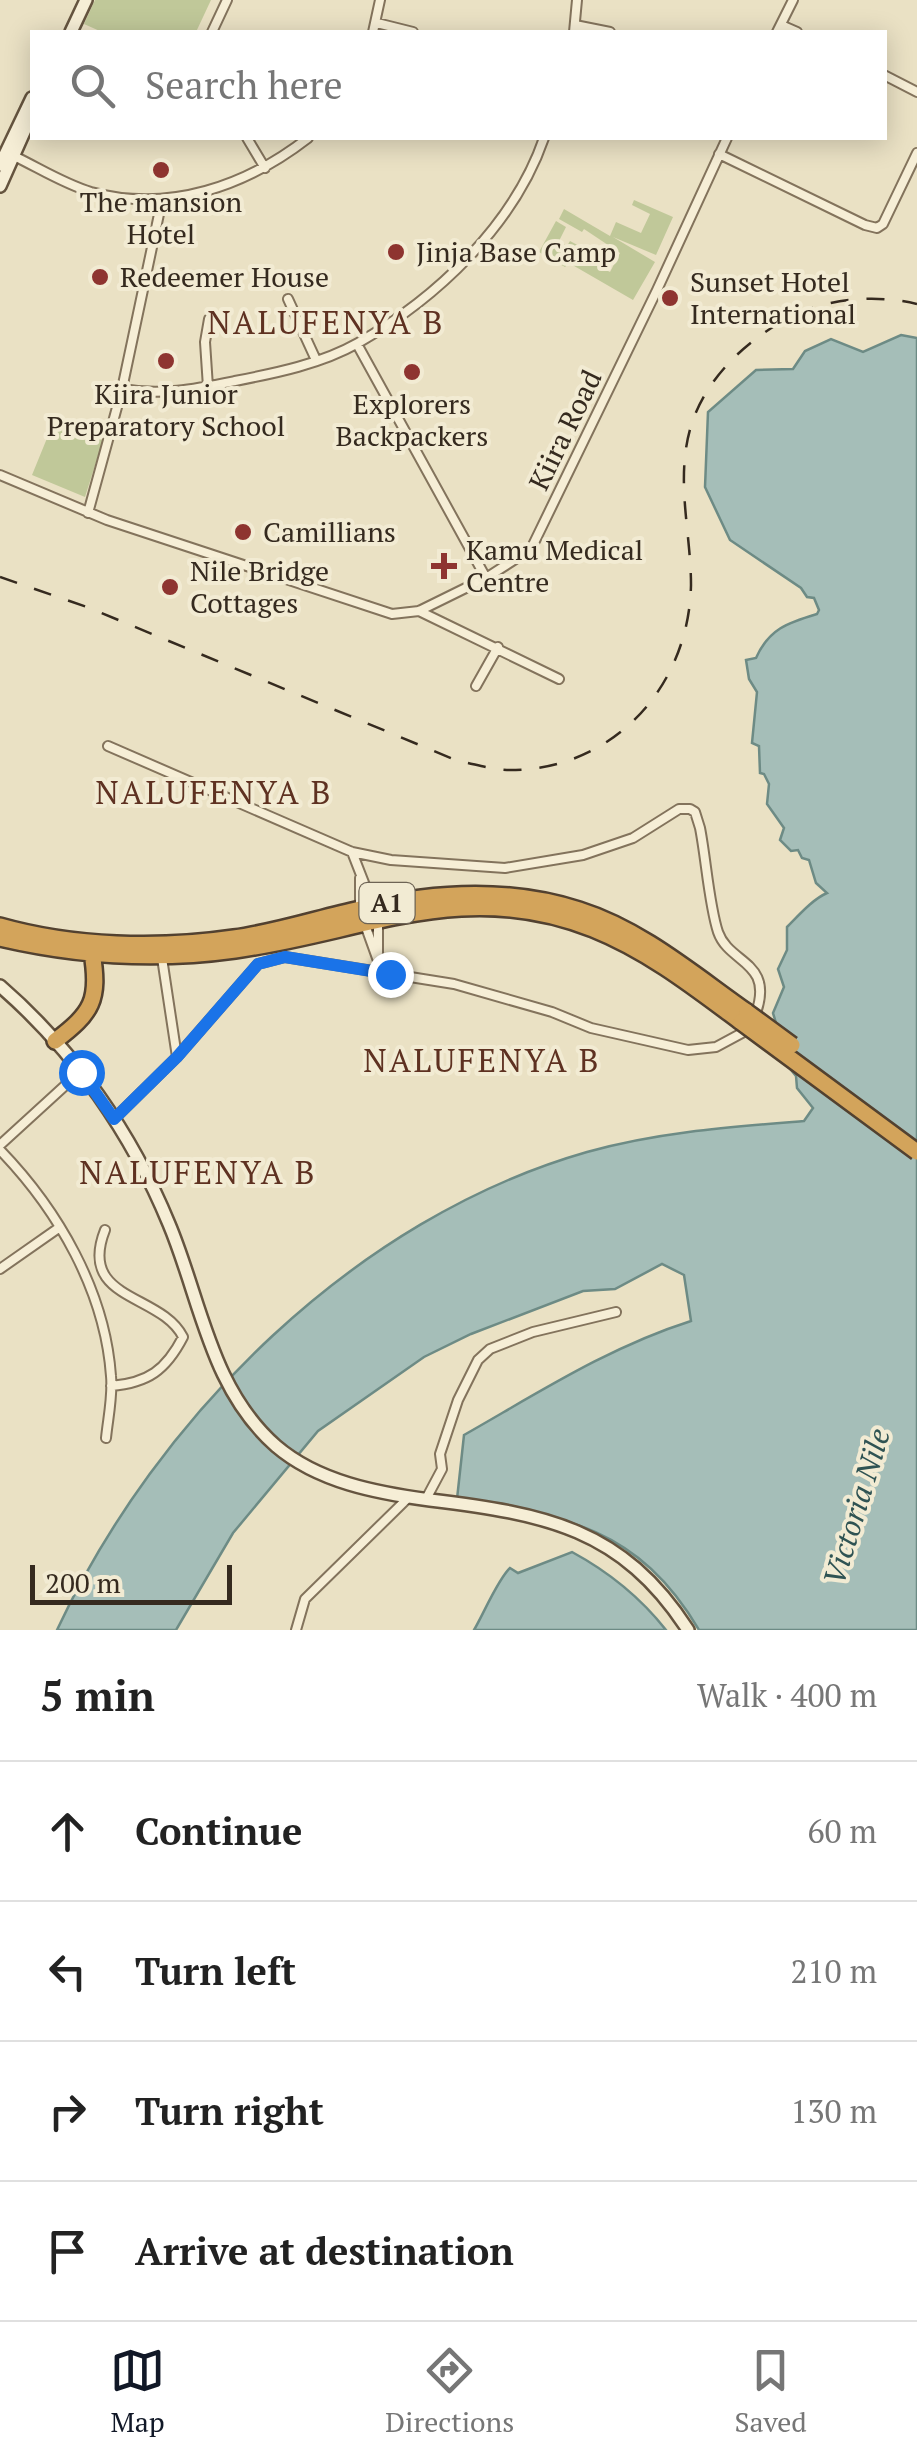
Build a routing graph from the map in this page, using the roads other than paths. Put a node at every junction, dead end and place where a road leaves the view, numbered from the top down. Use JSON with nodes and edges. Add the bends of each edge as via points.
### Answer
{"nodes":[{"id":1,"x":78,"y":0,"type":"edge"},
{"id":2,"x":86,"y":0,"type":"edge"},
{"id":3,"x":228,"y":0,"type":"edge"},
{"id":4,"x":380,"y":0,"type":"edge"},
{"id":5,"x":577,"y":0,"type":"edge"},
{"id":6,"x":793,"y":0,"type":"edge"},
{"id":7,"x":375,"y":28,"type":"edge"},
{"id":8,"x":575,"y":29,"type":"edge"},
{"id":9,"x":779,"y":29,"type":"edge"},
{"id":10,"x":63,"y":30,"type":"edge"},
{"id":11,"x":72,"y":30,"type":"edge"},
{"id":12,"x":213,"y":30,"type":"edge"},
{"id":13,"x":887,"y":77,"type":"edge"},
{"id":14,"x":917,"y":92,"type":"edge"},
{"id":15,"x":30,"y":102,"type":"edge"},
{"id":16,"x":30,"y":119,"type":"edge"},
{"id":17,"x":248,"y":140,"type":"edge"},
{"id":18,"x":305,"y":140,"type":"edge"},
{"id":19,"x":543,"y":140,"type":"edge"},
{"id":20,"x":726,"y":140,"type":"edge"},
{"id":21,"x":719,"y":154,"type":"junction"},
{"id":22,"x":917,"y":154,"type":"edge"},
{"id":23,"x":14,"y":156,"type":"junction"},
{"id":24,"x":0,"y":165,"type":"edge"},
{"id":25,"x":265,"y":168,"type":"junction"},
{"id":26,"x":0,"y":186,"type":"edge"},
{"id":27,"x":162,"y":200,"type":"junction"},
{"id":28,"x":288,"y":299,"type":"dead end"},
{"id":29,"x":208,"y":319,"type":"dead end"},
{"id":30,"x":356,"y":344,"type":"junction"},
{"id":31,"x":316,"y":360,"type":"junction"},
{"id":32,"x":208,"y":387,"type":"junction"},
{"id":33,"x":122,"y":389,"type":"junction"},
{"id":34,"x":0,"y":475,"type":"edge"},
{"id":35,"x":88,"y":512,"type":"junction"},
{"id":36,"x":486,"y":578,"type":"junction"},
{"id":37,"x":418,"y":611,"type":"junction"},
{"id":38,"x":498,"y":647,"type":"junction"},
{"id":39,"x":559,"y":679,"type":"dead end"},
{"id":40,"x":476,"y":686,"type":"dead end"},
{"id":41,"x":108,"y":746,"type":"dead end"},
{"id":42,"x":352,"y":852,"type":"junction"},
{"id":43,"x":360,"y":873,"type":"junction"},
{"id":44,"x":371,"y":913,"type":"junction"},
{"id":45,"x":0,"y":926,"type":"edge"},
{"id":46,"x":0,"y":938,"type":"edge"},
{"id":47,"x":92,"y":953,"type":"junction"},
{"id":48,"x":162,"y":956,"type":"junction"},
{"id":49,"x":378,"y":956,"type":"junction"},
{"id":50,"x":382,"y":972,"type":"junction"},
{"id":51,"x":0,"y":986,"type":"edge"},
{"id":52,"x":747,"y":1020,"type":"junction"},
{"id":53,"x":55,"y":1041,"type":"junction"},
{"id":54,"x":177,"y":1057,"type":"junction"},
{"id":55,"x":81,"y":1072,"type":"junction"},
{"id":56,"x":114,"y":1119,"type":"junction"},
{"id":57,"x":917,"y":1140,"type":"edge"},
{"id":58,"x":0,"y":1148,"type":"edge"},
{"id":59,"x":917,"y":1152,"type":"edge"},
{"id":60,"x":60,"y":1227,"type":"junction"},
{"id":61,"x":105,"y":1230,"type":"dead end"},
{"id":62,"x":0,"y":1269,"type":"edge"},
{"id":63,"x":616,"y":1312,"type":"dead end"},
{"id":64,"x":111,"y":1386,"type":"junction"},
{"id":65,"x":106,"y":1438,"type":"dead end"},
{"id":66,"x":409,"y":1497,"type":"junction"},
{"id":67,"x":426,"y":1499,"type":"junction"},
{"id":68,"x":296,"y":1630,"type":"edge"},
{"id":69,"x":688,"y":1630,"type":"edge"}],
"edges":[{"from":1,"to":10,"type":"main road"},
{"from":2,"to":11,"type":"main road"},
{"from":3,"to":12,"type":"street"},
{"from":4,"to":7,"type":"street"},
{"from":5,"to":8,"type":"street"},
{"from":6,"to":9,"type":"street"},
{"from":13,"to":14,"type":"street"},
{"from":15,"to":24,"type":"main road"},
{"from":16,"to":23,"type":"main road"},
{"from":17,"to":25,"type":"street"},
{"from":18,"to":25,"type":"street"},
{"from":19,"to":30,"type":"street","via":[[489,235],[424,297]]},
{"from":20,"to":21,"type":"street","name":"Kiira Road"},
{"from":21,"to":22,"type":"street","via":[[878,228]]},
{"from":21,"to":36,"type":"street","name":"Kiira Road","via":[[537,540]]},
{"from":23,"to":26,"type":"main road"},
{"from":23,"to":27,"type":"street","via":[[89,192]]},
{"from":25,"to":27,"type":"street","via":[[217,189]]},
{"from":27,"to":33,"type":"street"},
{"from":28,"to":31,"type":"street"},
{"from":29,"to":32,"type":"street"},
{"from":30,"to":31,"type":"street"},
{"from":30,"to":36,"type":"street"},
{"from":31,"to":32,"type":"street"},
{"from":32,"to":33,"type":"street","via":[[152,394]]},
{"from":33,"to":35,"type":"street"},
{"from":34,"to":35,"type":"street"},
{"from":35,"to":37,"type":"street","via":[[392,614]]},
{"from":36,"to":37,"type":"street","name":"Kiira Road"},
{"from":37,"to":38,"type":"street"},
{"from":38,"to":39,"type":"street"},
{"from":38,"to":40,"type":"street"},
{"from":41,"to":42,"type":"street"},
{"from":42,"to":43,"type":"street"},
{"from":42,"to":52,"type":"street","via":[[472,867],[535,865],[634,838],[679,809],[695,812],[724,942],[758,980]]},
{"from":43,"to":44,"type":"street"},
{"from":43,"to":44,"type":"street"},
{"from":44,"to":45,"type":"highway","number":"A1","via":[[179,942],[90,941]]},
{"from":44,"to":48,"type":"highway","number":"A1","via":[[237,950]]},
{"from":44,"to":49,"type":"street"},
{"from":44,"to":49,"type":"street"},
{"from":44,"to":52,"type":"highway","number":"A1","via":[[443,895],[519,896],[575,908],[647,941]]},
{"from":46,"to":47,"type":"highway","number":"A1"},
{"from":47,"to":48,"type":"highway","number":"A1"},
{"from":47,"to":53,"type":"highway","via":[[96,992],[90,1008]]},
{"from":48,"to":54,"type":"street"},
{"from":49,"to":50,"type":"street"},
{"from":50,"to":52,"type":"street","via":[[496,994],[591,1028],[688,1050],[728,1043]]},
{"from":50,"to":54,"type":"street","via":[[285,957],[258,964]]},
{"from":51,"to":53,"type":"main road"},
{"from":52,"to":57,"type":"highway","number":"A1","bridge":true},
{"from":52,"to":59,"type":"highway","number":"A1","bridge":true},
{"from":53,"to":55,"type":"main road"},
{"from":54,"to":56,"type":"street"},
{"from":55,"to":56,"type":"main road"},
{"from":55,"to":58,"type":"street"},
{"from":56,"to":66,"type":"main road","via":[[142,1162],[209,1344],[246,1413],[274,1444],[313,1470]]},
{"from":58,"to":60,"type":"street"},
{"from":60,"to":62,"type":"street"},
{"from":60,"to":64,"type":"street","via":[[86,1276]]},
{"from":61,"to":64,"type":"street","via":[[98,1246],[107,1278],[134,1302],[165,1316],[183,1337],[156,1374]]},
{"from":63,"to":67,"type":"street","via":[[533,1332],[478,1360]]},
{"from":64,"to":65,"type":"street"},
{"from":66,"to":67,"type":"main road"},
{"from":66,"to":68,"type":"street","via":[[305,1599]]},
{"from":67,"to":69,"type":"main road","via":[[552,1523],[603,1543],[654,1584]]}]}
